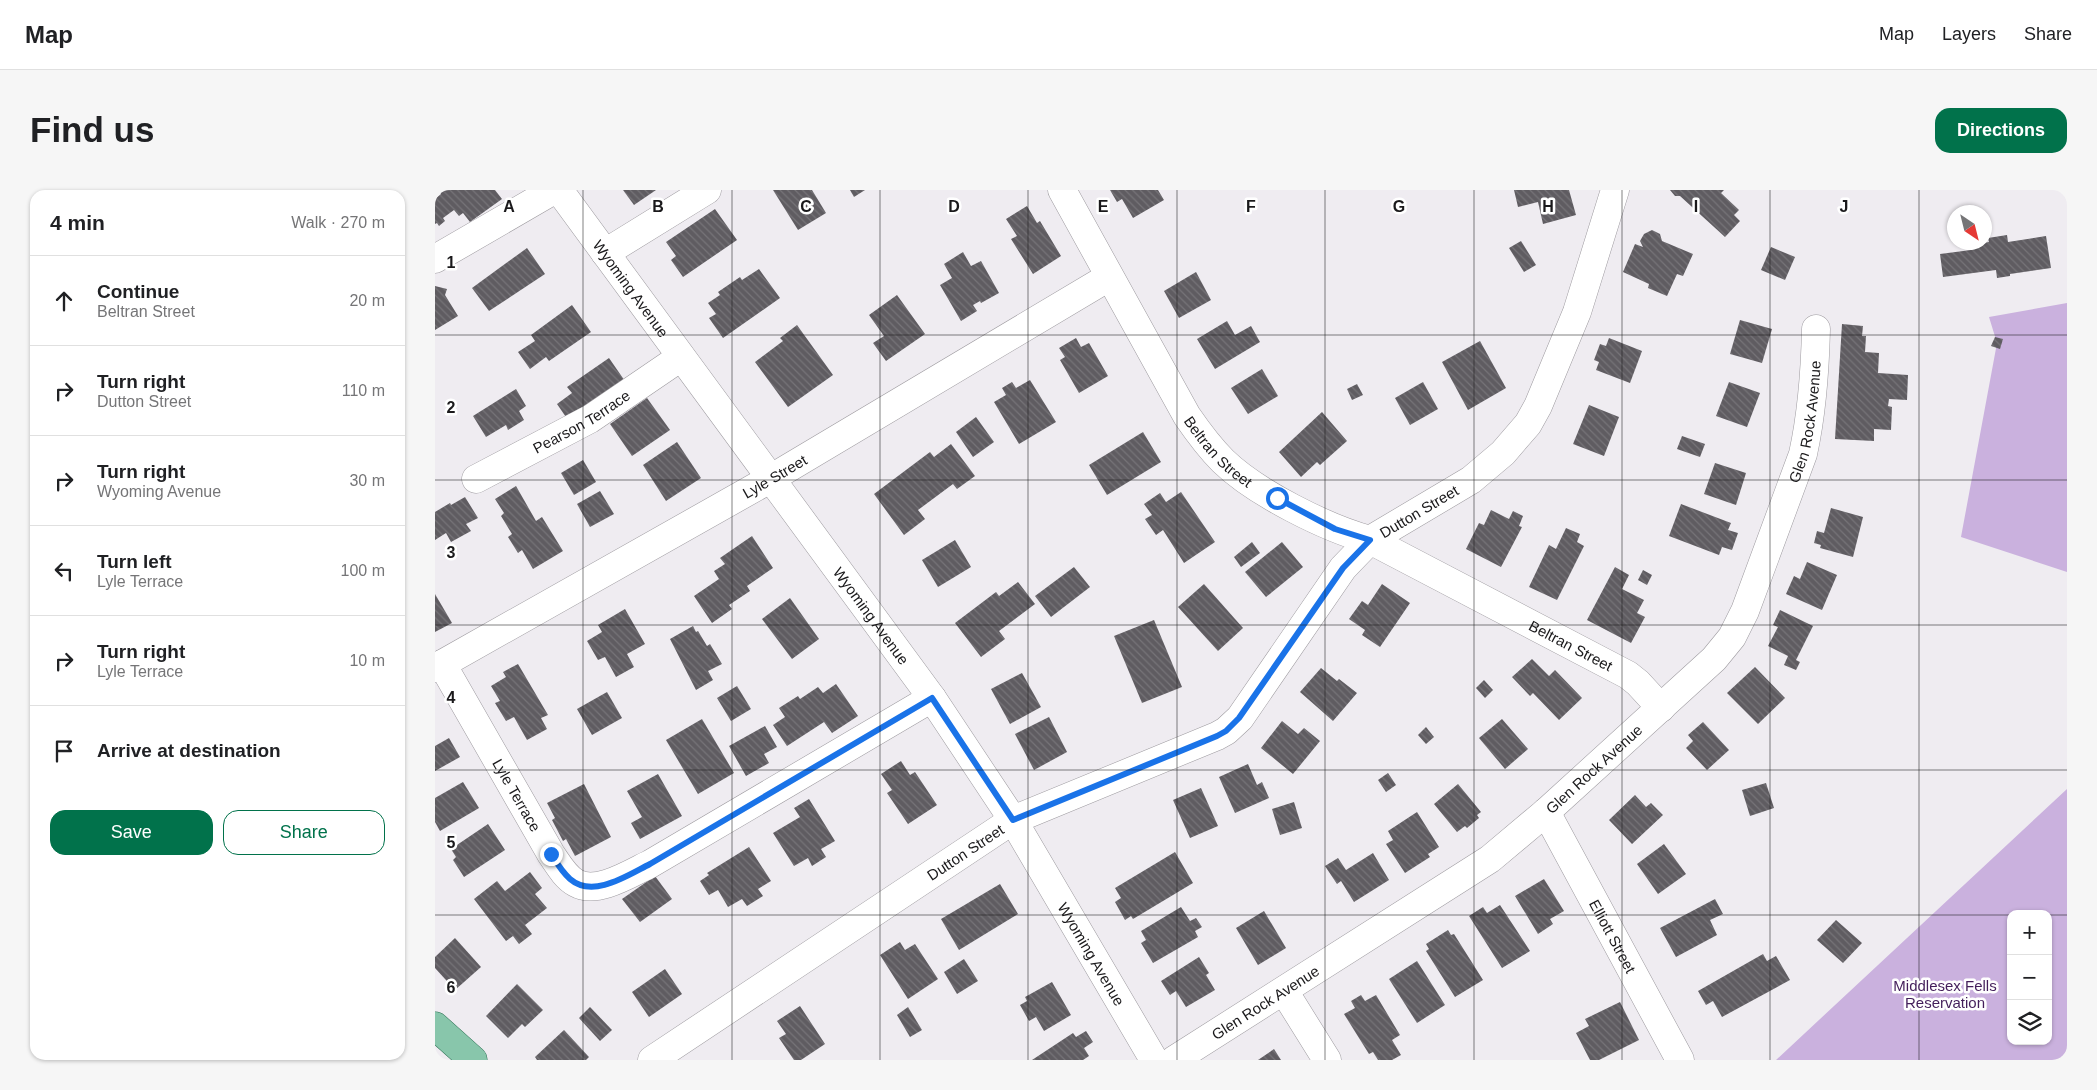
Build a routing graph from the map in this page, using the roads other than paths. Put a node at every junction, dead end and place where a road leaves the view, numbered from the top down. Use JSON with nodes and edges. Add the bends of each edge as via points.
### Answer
{"nodes":[{"id":1,"x":554,"y":190,"type":"edge"},
{"id":2,"x":559,"y":190,"type":"edge"},
{"id":3,"x":707,"y":190,"type":"edge"},
{"id":4,"x":1062,"y":190,"type":"edge"},
{"id":5,"x":1615,"y":190,"type":"edge"},
{"id":6,"x":605,"y":253,"type":"junction"},
{"id":7,"x":435,"y":259,"type":"edge"},
{"id":8,"x":1109,"y":277,"type":"junction"},
{"id":9,"x":1816,"y":329,"type":"dead end"},
{"id":10,"x":681,"y":357,"type":"junction"},
{"id":11,"x":476,"y":479,"type":"dead end"},
{"id":12,"x":770,"y":479,"type":"junction"},
{"id":13,"x":1370,"y":540,"type":"junction"},
{"id":14,"x":438,"y":666,"type":"edge"},
{"id":15,"x":932,"y":698,"type":"junction"},
{"id":16,"x":1661,"y":708,"type":"junction"},
{"id":17,"x":1546,"y":812,"type":"junction"},
{"id":18,"x":1013,"y":820,"type":"junction"},
{"id":19,"x":1284,"y":990,"type":"junction"},
{"id":20,"x":435,"y":1026,"type":"edge"},
{"id":21,"x":473,"y":1060,"type":"edge"},
{"id":22,"x":652,"y":1060,"type":"edge"},
{"id":23,"x":1154,"y":1060,"type":"edge"},
{"id":24,"x":1174,"y":1060,"type":"edge"},
{"id":25,"x":1327,"y":1060,"type":"edge"},
{"id":26,"x":1680,"y":1060,"type":"edge"}],
"edges":[{"from":1,"to":7,"type":"street"},
{"from":2,"to":6,"type":"street","name":"Wyoming Avenue"},
{"from":3,"to":6,"type":"street"},
{"from":4,"to":8,"type":"street","name":"Beltran Street"},
{"from":5,"to":13,"type":"street","name":"Dutton Street","via":[[1577,312],[1528,424],[1503,453],[1471,480]]},
{"from":6,"to":10,"type":"street","name":"Wyoming Avenue"},
{"from":8,"to":12,"type":"street","name":"Lyle Street"},
{"from":8,"to":13,"type":"street","name":"Beltran Street","via":[[1187,416],[1223,461],[1277,498],[1335,529]]},
{"from":9,"to":16,"type":"street","name":"Glen Rock Avenue","via":[[1815,380],[1803,454],[1745,611],[1723,648]]},
{"from":10,"to":11,"type":"street","name":"Pearson Terrace","via":[[590,419]]},
{"from":10,"to":12,"type":"street","name":"Wyoming Avenue"},
{"from":12,"to":14,"type":"street","name":"Lyle Street"},
{"from":12,"to":15,"type":"street","name":"Wyoming Avenue"},
{"from":13,"to":16,"type":"street","name":"Beltran Street","via":[[1628,675]]},
{"from":13,"to":18,"type":"street","name":"Dutton Street","via":[[1343,568],[1239,718],[1226,731]]},
{"from":14,"to":15,"type":"street","name":"Lyle Terrace","via":[[551,854],[570,879],[587,886],[612,882],[650,864]]},
{"from":15,"to":18,"type":"street","name":"Wyoming Avenue"},
{"from":16,"to":17,"type":"street","name":"Glen Rock Avenue"},
{"from":17,"to":19,"type":"street","name":"Glen Rock Avenue","via":[[1470,874]]},
{"from":17,"to":26,"type":"street","name":"Elliott Street"},
{"from":18,"to":22,"type":"street","name":"Dutton Street"},
{"from":18,"to":23,"type":"street","name":"Wyoming Avenue"},
{"from":19,"to":24,"type":"street","name":"Glen Rock Avenue"},
{"from":19,"to":25,"type":"street"},
{"from":20,"to":21,"type":"main road"}]}
